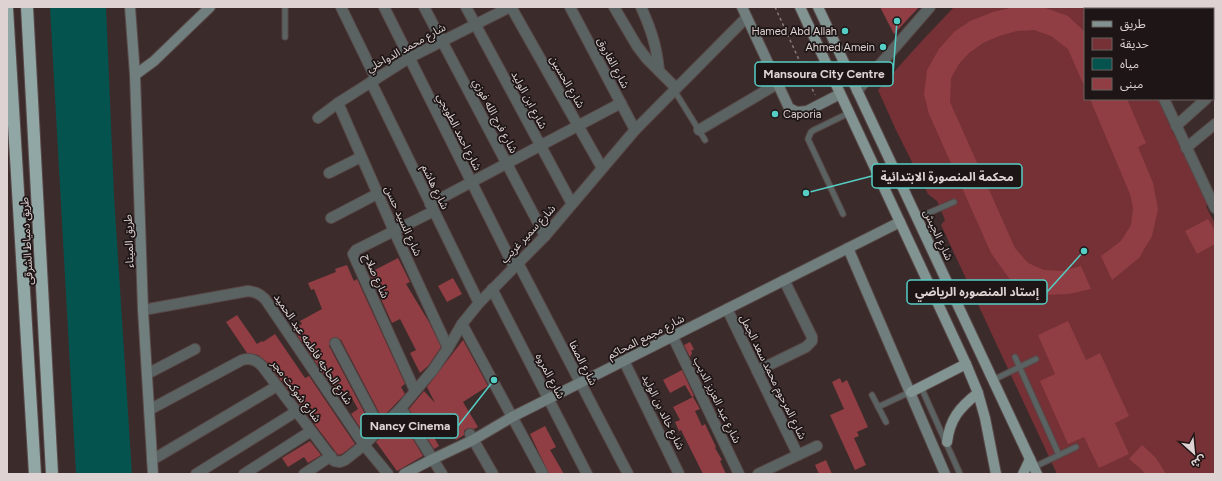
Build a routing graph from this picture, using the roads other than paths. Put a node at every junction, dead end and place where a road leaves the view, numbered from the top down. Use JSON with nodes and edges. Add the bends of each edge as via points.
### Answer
{"nodes":[{"id":1,"x":27,"y":7,"type":"edge"},
{"id":2,"x":130,"y":7,"type":"edge"},
{"id":3,"x":210,"y":7,"type":"edge"},
{"id":4,"x":285,"y":7,"type":"edge"},
{"id":5,"x":341,"y":7,"type":"edge"},
{"id":6,"x":384,"y":7,"type":"edge"},
{"id":7,"x":424,"y":7,"type":"edge"},
{"id":8,"x":466,"y":7,"type":"edge"},
{"id":9,"x":510,"y":7,"type":"edge"},
{"id":10,"x":570,"y":7,"type":"edge"},
{"id":11,"x":614,"y":7,"type":"edge"},
{"id":12,"x":641,"y":7,"type":"edge"},
{"id":13,"x":742,"y":7,"type":"edge"},
{"id":14,"x":800,"y":7,"type":"edge"},
{"id":15,"x":818,"y":7,"type":"edge"},
{"id":16,"x":930,"y":7,"type":"edge"},
{"id":17,"x":7,"y":8,"type":"edge"},
{"id":18,"x":746,"y":18,"type":"junction"},
{"id":19,"x":475,"y":25,"type":"junction"},
{"id":20,"x":285,"y":37,"type":"dead end"},
{"id":21,"x":442,"y":42,"type":"junction"},
{"id":22,"x":409,"y":58,"type":"junction"},
{"id":23,"x":659,"y":71,"type":"junction"},
{"id":24,"x":135,"y":75,"type":"junction"},
{"id":25,"x":373,"y":80,"type":"junction"},
{"id":26,"x":777,"y":84,"type":"junction"},
{"id":27,"x":675,"y":89,"type":"junction"},
{"id":28,"x":857,"y":91,"type":"junction"},
{"id":29,"x":840,"y":94,"type":"junction"},
{"id":30,"x":1165,"y":100,"type":"edge"},
{"id":31,"x":1205,"y":100,"type":"edge"},
{"id":32,"x":338,"y":103,"type":"junction"},
{"id":33,"x":621,"y":103,"type":"junction"},
{"id":34,"x":849,"y":113,"type":"junction"},
{"id":35,"x":318,"y":118,"type":"dead end"},
{"id":36,"x":1215,"y":124,"type":"edge"},
{"id":37,"x":578,"y":126,"type":"junction"},
{"id":38,"x":1176,"y":126,"type":"junction"},
{"id":39,"x":635,"y":130,"type":"junction"},
{"id":40,"x":699,"y":130,"type":"junction"},
{"id":41,"x":705,"y":140,"type":"dead end"},
{"id":42,"x":541,"y":146,"type":"junction"},
{"id":43,"x":1186,"y":148,"type":"junction"},
{"id":44,"x":361,"y":156,"type":"junction"},
{"id":45,"x":506,"y":164,"type":"junction"},
{"id":46,"x":602,"y":168,"type":"junction"},
{"id":47,"x":329,"y":173,"type":"dead end"},
{"id":48,"x":471,"y":182,"type":"junction"},
{"id":49,"x":377,"y":194,"type":"junction"},
{"id":50,"x":1212,"y":194,"type":"edge"},
{"id":51,"x":954,"y":202,"type":"dead end"},
{"id":52,"x":572,"y":204,"type":"junction"},
{"id":53,"x":432,"y":207,"type":"junction"},
{"id":54,"x":1215,"y":208,"type":"edge"},
{"id":55,"x":843,"y":214,"type":"dead end"},
{"id":56,"x":331,"y":218,"type":"dead end"},
{"id":57,"x":917,"y":218,"type":"junction"},
{"id":58,"x":900,"y":222,"type":"junction"},
{"id":59,"x":394,"y":231,"type":"junction"},
{"id":60,"x":545,"y":236,"type":"junction"},
{"id":61,"x":848,"y":248,"type":"junction"},
{"id":62,"x":516,"y":265,"type":"junction"},
{"id":63,"x":41,"y":270,"type":"junction"},
{"id":64,"x":22,"y":271,"type":"junction"},
{"id":65,"x":784,"y":280,"type":"junction"},
{"id":66,"x":492,"y":289,"type":"junction"},
{"id":67,"x":479,"y":303,"type":"junction"},
{"id":68,"x":727,"y":309,"type":"junction"},
{"id":69,"x":143,"y":310,"type":"junction"},
{"id":70,"x":462,"y":324,"type":"junction"},
{"id":71,"x":673,"y":337,"type":"junction"},
{"id":72,"x":335,"y":343,"type":"dead end"},
{"id":73,"x":448,"y":348,"type":"junction"},
{"id":74,"x":195,"y":349,"type":"dead end"},
{"id":75,"x":1015,"y":357,"type":"dead end"},
{"id":76,"x":1036,"y":359,"type":"dead end"},
{"id":77,"x":624,"y":361,"type":"junction"},
{"id":78,"x":966,"y":364,"type":"junction"},
{"id":79,"x":1020,"y":367,"type":"junction"},
{"id":80,"x":757,"y":371,"type":"junction"},
{"id":81,"x":147,"y":374,"type":"junction"},
{"id":82,"x":993,"y":380,"type":"junction"},
{"id":83,"x":580,"y":383,"type":"junction"},
{"id":84,"x":277,"y":386,"type":"junction"},
{"id":85,"x":921,"y":387,"type":"junction"},
{"id":86,"x":416,"y":391,"type":"junction"},
{"id":87,"x":910,"y":392,"type":"junction"},
{"id":88,"x":978,"y":393,"type":"junction"},
{"id":89,"x":872,"y":395,"type":"dead end"},
{"id":90,"x":549,"y":398,"type":"junction"},
{"id":91,"x":878,"y":407,"type":"junction"},
{"id":92,"x":401,"y":408,"type":"junction"},
{"id":93,"x":149,"y":410,"type":"junction"},
{"id":94,"x":297,"y":412,"type":"junction"},
{"id":95,"x":512,"y":417,"type":"junction"},
{"id":96,"x":886,"y":422,"type":"dead end"},
{"id":97,"x":380,"y":428,"type":"junction"},
{"id":98,"x":311,"y":431,"type":"junction"},
{"id":99,"x":472,"y":437,"type":"junction"},
{"id":100,"x":947,"y":442,"type":"junction"},
{"id":101,"x":364,"y":445,"type":"junction"},
{"id":102,"x":817,"y":446,"type":"dead end"},
{"id":103,"x":1076,"y":447,"type":"dead end"},
{"id":104,"x":798,"y":455,"type":"junction"},
{"id":105,"x":1059,"y":455,"type":"junction"},
{"id":106,"x":331,"y":456,"type":"junction"},
{"id":107,"x":433,"y":459,"type":"junction"},
{"id":108,"x":152,"y":460,"type":"junction"},
{"id":109,"x":1034,"y":467,"type":"edge"},
{"id":110,"x":998,"y":472,"type":"edge"},
{"id":111,"x":35,"y":474,"type":"edge"},
{"id":112,"x":52,"y":474,"type":"edge"},
{"id":113,"x":153,"y":474,"type":"edge"},
{"id":114,"x":196,"y":474,"type":"edge"},
{"id":115,"x":244,"y":474,"type":"edge"},
{"id":116,"x":304,"y":474,"type":"edge"},
{"id":117,"x":388,"y":474,"type":"edge"},
{"id":118,"x":404,"y":474,"type":"edge"},
{"id":119,"x":442,"y":474,"type":"edge"},
{"id":120,"x":494,"y":474,"type":"edge"},
{"id":121,"x":543,"y":474,"type":"edge"},
{"id":122,"x":587,"y":474,"type":"edge"},
{"id":123,"x":628,"y":474,"type":"edge"},
{"id":124,"x":679,"y":474,"type":"edge"},
{"id":125,"x":739,"y":474,"type":"edge"},
{"id":126,"x":758,"y":474,"type":"edge"},
{"id":127,"x":945,"y":474,"type":"edge"},
{"id":128,"x":960,"y":474,"type":"edge"},
{"id":129,"x":1023,"y":474,"type":"edge"}],
"edges":[{"from":1,"to":63,"type":"highway","name":"طريق دمياط الشرقى"},
{"from":2,"to":24,"type":"street","name":"طريق الميناء"},
{"from":3,"to":24,"type":"street","via":[[154,62]]},
{"from":4,"to":20,"type":"lane"},
{"from":5,"to":25,"type":"street","name":"شارع هاشم"},
{"from":6,"to":22,"type":"street","name":"شارع احمد الطوبجي"},
{"from":7,"to":21,"type":"street","name":"شارع فرج الله فوزي"},
{"from":8,"to":19,"type":"street","name":"شارع ابن الوليد"},
{"from":9,"to":19,"type":"street","name":"شارع محمد الدواخلي"},
{"from":9,"to":37,"type":"street","name":"شارع الحسين"},
{"from":10,"to":33,"type":"street","name":"شارع الفاروق"},
{"from":11,"to":23,"type":"street","via":[[637,46]]},
{"from":12,"to":23,"type":"street","via":[[654,39]]},
{"from":13,"to":18,"type":"street"},
{"from":14,"to":29,"type":"main road"},
{"from":15,"to":28,"type":"main road","name":"شارع الجيش"},
{"from":16,"to":28,"type":"street"},
{"from":17,"to":64,"type":"highway","name":"طريق دمياط الشرقى"},
{"from":18,"to":26,"type":"street"},
{"from":18,"to":27,"type":"street","name":"شارع سمير غريب"},
{"from":19,"to":21,"type":"street","name":"شارع محمد الدواخلي"},
{"from":19,"to":42,"type":"street","name":"شارع ابن الوليد"},
{"from":21,"to":22,"type":"street","name":"شارع محمد الدواخلي"},
{"from":21,"to":45,"type":"street","name":"شارع فرج الله فوزي"},
{"from":22,"to":25,"type":"street","name":"شارع محمد الدواخلي"},
{"from":22,"to":48,"type":"street","name":"شارع احمد الطوبجي"},
{"from":23,"to":27,"type":"street"},
{"from":24,"to":69,"type":"street","name":"طريق الميناء"},
{"from":25,"to":32,"type":"street","name":"شارع محمد الدواخلي"},
{"from":25,"to":53,"type":"street","name":"شارع هاشم"},
{"from":26,"to":29,"type":"street","via":[[789,108],[798,112]]},
{"from":26,"to":40,"type":"street"},
{"from":27,"to":39,"type":"street","name":"شارع سمير غريب"},
{"from":27,"to":40,"type":"lane"},
{"from":28,"to":57,"type":"main road","name":"شارع الجيش"},
{"from":29,"to":34,"type":"main road"},
{"from":30,"to":38,"type":"street"},
{"from":31,"to":38,"type":"street"},
{"from":32,"to":35,"type":"street","name":"شارع محمد الدواخلي"},
{"from":32,"to":44,"type":"street","name":"شارع السيد حسن"},
{"from":33,"to":37,"type":"street","name":"شارع صلاح"},
{"from":33,"to":39,"type":"street","name":"شارع الفاروق"},
{"from":34,"to":55,"type":"lane","via":[[811,132],[808,139]]},
{"from":34,"to":58,"type":"main road"},
{"from":36,"to":43,"type":"street"},
{"from":37,"to":42,"type":"street","name":"شارع صلاح"},
{"from":37,"to":46,"type":"street","name":"شارع الحسين"},
{"from":38,"to":43,"type":"street"},
{"from":39,"to":46,"type":"street","name":"شارع سمير غريب"},
{"from":40,"to":41,"type":"lane"},
{"from":42,"to":45,"type":"street","name":"شارع صلاح"},
{"from":42,"to":52,"type":"street","name":"شارع ابن الوليد"},
{"from":43,"to":50,"type":"street"},
{"from":44,"to":47,"type":"street"},
{"from":44,"to":49,"type":"street","name":"شارع السيد حسن"},
{"from":45,"to":48,"type":"street","name":"شارع صلاح"},
{"from":45,"to":60,"type":"street","name":"شارع فرج الله فوزي"},
{"from":46,"to":52,"type":"street","name":"شارع سمير غريب"},
{"from":48,"to":53,"type":"street","name":"شارع صلاح"},
{"from":48,"to":62,"type":"street","name":"شارع احمد الطوبجي"},
{"from":49,"to":56,"type":"street"},
{"from":49,"to":59,"type":"street","name":"شارع السيد حسن"},
{"from":50,"to":54,"type":"street"},
{"from":51,"to":57,"type":"lane"},
{"from":52,"to":60,"type":"street","name":"شارع سمير غريب"},
{"from":53,"to":59,"type":"street","name":"شارع صلاح"},
{"from":53,"to":67,"type":"street","name":"شارع هاشم"},
{"from":57,"to":82,"type":"main road","name":"شارع الجيش"},
{"from":58,"to":61,"type":"street","name":"شارع مجمع المحاكم"},
{"from":58,"to":78,"type":"main road"},
{"from":59,"to":73,"type":"street","name":"شارع السيد حسن"},
{"from":59,"to":86,"type":"street","name":"شارع صلاح","via":[[356,250],[353,254]]},
{"from":60,"to":62,"type":"street","name":"شارع سمير غريب"},
{"from":61,"to":65,"type":"street","name":"شارع مجمع المحاكم"},
{"from":61,"to":87,"type":"street"},
{"from":62,"to":66,"type":"street","name":"شارع سمير غريب"},
{"from":62,"to":83,"type":"street","name":"شارع الصفا"},
{"from":63,"to":64,"type":"highway"},
{"from":63,"to":112,"type":"highway","name":"طريق دمياط الشرقى"},
{"from":64,"to":111,"type":"highway","name":"طريق دمياط الشرقى"},
{"from":65,"to":68,"type":"street","name":"شارع مجمع المحاكم"},
{"from":65,"to":80,"type":"street","via":[[812,341],[806,347]]},
{"from":66,"to":67,"type":"street","name":"شارع سمير غريب"},
{"from":66,"to":90,"type":"street","name":"شارع المروه"},
{"from":67,"to":70,"type":"street","name":"شارع سمير غريب"},
{"from":68,"to":71,"type":"street","name":"شارع مجمع المحاكم"},
{"from":68,"to":80,"type":"street","name":"شارع المرحوم محمد سعد الجمل"},
{"from":69,"to":81,"type":"street","name":"طريق الميناء"},
{"from":69,"to":101,"type":"street","name":"شارع الحاجه فاطمه عبد الحميد","via":[[248,291],[260,294]]},
{"from":70,"to":73,"type":"street","name":"شارع سمير غريب"},
{"from":70,"to":95,"type":"street"},
{"from":71,"to":77,"type":"street","name":"شارع مجمع المحاكم"},
{"from":71,"to":125,"type":"street","name":"شارع عبد العزيز الديب"},
{"from":72,"to":97,"type":"street"},
{"from":73,"to":86,"type":"street","name":"شارع سمير غريب"},
{"from":74,"to":81,"type":"street"},
{"from":75,"to":79,"type":"lane"},
{"from":76,"to":79,"type":"lane"},
{"from":77,"to":83,"type":"street","name":"شارع مجمع المحاكم"},
{"from":77,"to":124,"type":"street","name":"شارع خالد بن الوليد"},
{"from":78,"to":85,"type":"main road"},
{"from":78,"to":88,"type":"main road"},
{"from":79,"to":82,"type":"lane"},
{"from":79,"to":105,"type":"lane"},
{"from":80,"to":104,"type":"street","name":"شارع المرحوم محمد سعد الجمل"},
{"from":81,"to":93,"type":"street","name":"طريق الميناء"},
{"from":82,"to":109,"type":"main road","name":"شارع الجيش"},
{"from":83,"to":90,"type":"street","name":"شارع مجمع المحاكم"},
{"from":83,"to":123,"type":"street","name":"شارع الصفا"},
{"from":84,"to":93,"type":"street","name":"شارع شوكت مجر","via":[[256,360],[249,358]]},
{"from":84,"to":94,"type":"street","name":"شارع شوكت مجر"},
{"from":84,"to":108,"type":"street"},
{"from":85,"to":87,"type":"main road"},
{"from":85,"to":100,"type":"lane"},
{"from":86,"to":92,"type":"street","name":"شارع سمير غريب"},
{"from":87,"to":91,"type":"lane"},
{"from":87,"to":127,"type":"street"},
{"from":88,"to":100,"type":"main road","via":[[956,414],[949,428]]},
{"from":88,"to":110,"type":"main road"},
{"from":89,"to":91,"type":"lane"},
{"from":90,"to":95,"type":"street","name":"شارع مجمع المحاكم"},
{"from":90,"to":122,"type":"street","name":"شارع المروه"},
{"from":91,"to":96,"type":"lane"},
{"from":92,"to":97,"type":"street","name":"شارع سمير غريب"},
{"from":92,"to":107,"type":"street"},
{"from":93,"to":108,"type":"street","name":"طريق الميناء"},
{"from":94,"to":98,"type":"street","name":"شارع شوكت مجر"},
{"from":94,"to":114,"type":"street"},
{"from":95,"to":99,"type":"street","name":"شارع مجمع المحاكم"},
{"from":95,"to":121,"type":"street"},
{"from":97,"to":101,"type":"street","name":"شارع سمير غريب"},
{"from":98,"to":106,"type":"street","name":"شارع شوكت مجر"},
{"from":98,"to":115,"type":"street"},
{"from":99,"to":107,"type":"street","name":"شارع مجمع المحاكم"},
{"from":99,"to":120,"type":"street"},
{"from":100,"to":128,"type":"lane"},
{"from":101,"to":106,"type":"street","name":"شارع سمير غريب","via":[[340,462]]},
{"from":101,"to":117,"type":"street","name":"شارع الحاجه فاطمه عبد الحميد"},
{"from":102,"to":104,"type":"street"},
{"from":103,"to":105,"type":"lane"},
{"from":104,"to":126,"type":"street"},
{"from":105,"to":109,"type":"lane"},
{"from":106,"to":116,"type":"street"},
{"from":107,"to":118,"type":"street","name":"شارع مجمع المحاكم"},
{"from":107,"to":119,"type":"street"},
{"from":108,"to":113,"type":"street","name":"طريق الميناء"},
{"from":109,"to":129,"type":"main road"}]}
